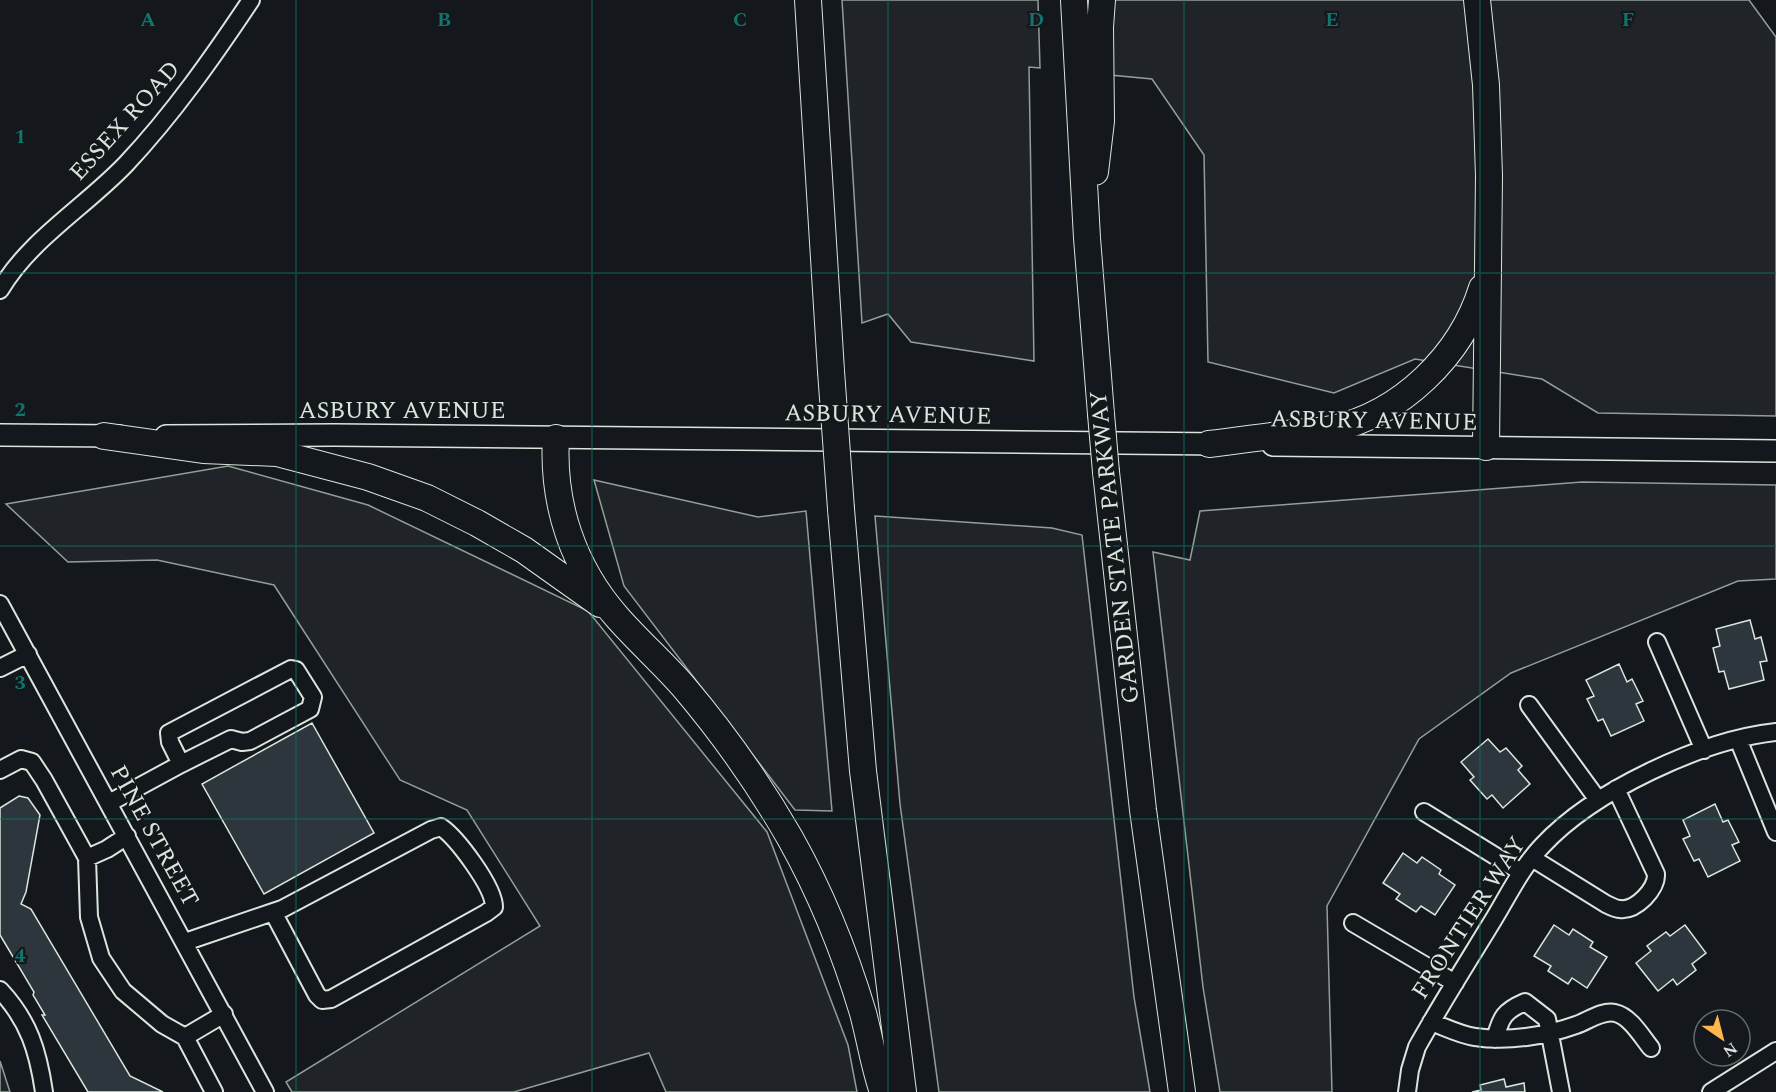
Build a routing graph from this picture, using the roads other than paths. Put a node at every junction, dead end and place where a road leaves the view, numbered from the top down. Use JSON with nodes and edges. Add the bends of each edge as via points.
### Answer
{"nodes":[{"id":1,"x":251,"y":0,"type":"edge"},
{"id":2,"x":808,"y":0,"type":"edge"},
{"id":3,"x":1074,"y":0,"type":"edge"},
{"id":4,"x":1102,"y":0,"type":"edge"},
{"id":5,"x":1477,"y":0,"type":"edge"},
{"id":6,"x":1088,"y":238,"type":"junction"},
{"id":7,"x":1487,"y":270,"type":"junction"},
{"id":8,"x":0,"y":290,"type":"edge"},
{"id":9,"x":0,"y":435,"type":"edge"},
{"id":10,"x":104,"y":436,"type":"junction"},
{"id":11,"x":556,"y":438,"type":"junction"},
{"id":12,"x":1209,"y":444,"type":"junction"},
{"id":13,"x":1486,"y":447,"type":"junction"},
{"id":14,"x":1776,"y":451,"type":"edge"},
{"id":15,"x":0,"y":604,"type":"edge"},
{"id":16,"x":616,"y":616,"type":"junction"},
{"id":17,"x":1657,"y":642,"type":"dead end"},
{"id":18,"x":28,"y":654,"type":"junction"},
{"id":19,"x":0,"y":668,"type":"edge"},
{"id":20,"x":1529,"y":705,"type":"dead end"},
{"id":21,"x":1776,"y":732,"type":"edge"},
{"id":22,"x":1738,"y":739,"type":"junction"},
{"id":23,"x":1704,"y":750,"type":"junction"},
{"id":24,"x":181,"y":764,"type":"junction"},
{"id":25,"x":0,"y":770,"type":"edge"},
{"id":26,"x":1616,"y":789,"type":"junction"},
{"id":27,"x":1598,"y":800,"type":"junction"},
{"id":28,"x":109,"y":802,"type":"junction"},
{"id":29,"x":1424,"y":812,"type":"dead end"},
{"id":30,"x":1776,"y":832,"type":"edge"},
{"id":31,"x":127,"y":836,"type":"junction"},
{"id":32,"x":87,"y":858,"type":"junction"},
{"id":33,"x":1532,"y":858,"type":"junction"},
{"id":34,"x":1521,"y":872,"type":"junction"},
{"id":35,"x":273,"y":912,"type":"junction"},
{"id":36,"x":1353,"y":923,"type":"dead end"},
{"id":37,"x":185,"y":942,"type":"junction"},
{"id":38,"x":1455,"y":983,"type":"junction"},
{"id":39,"x":0,"y":990,"type":"edge"},
{"id":40,"x":224,"y":1014,"type":"junction"},
{"id":41,"x":1431,"y":1022,"type":"junction"},
{"id":42,"x":1549,"y":1033,"type":"junction"},
{"id":43,"x":185,"y":1037,"type":"junction"},
{"id":44,"x":1495,"y":1039,"type":"junction"},
{"id":45,"x":1651,"y":1048,"type":"dead end"},
{"id":46,"x":1776,"y":1051,"type":"edge"},
{"id":47,"x":1721,"y":1089,"type":"edge"},
{"id":48,"x":44,"y":1092,"type":"edge"},
{"id":49,"x":214,"y":1092,"type":"edge"},
{"id":50,"x":265,"y":1092,"type":"edge"},
{"id":51,"x":884,"y":1092,"type":"edge"},
{"id":52,"x":903,"y":1092,"type":"edge"},
{"id":53,"x":1182,"y":1092,"type":"edge"},
{"id":54,"x":1407,"y":1092,"type":"edge"},
{"id":55,"x":1561,"y":1092,"type":"edge"}],
"edges":[{"from":1,"to":8,"type":"street","name":"ESSEX ROAD","via":[[147,139],[110,180],[24,257]]},
{"from":2,"to":52,"type":"highway","bridge":true,"via":[[831,371],[863,771]]},
{"from":3,"to":6,"type":"highway","name":"GARDEN STATE PARKWAY"},
{"from":4,"to":6,"type":"highway","via":[[1101,122]]},
{"from":5,"to":7,"type":"highway","via":[[1488,130]]},
{"from":6,"to":53,"type":"highway","name":"GARDEN STATE PARKWAY","bridge":true,"via":[[1106,472],[1143,810]]},
{"from":7,"to":12,"type":"highway","via":[[1471,314],[1450,350],[1422,381],[1391,404],[1360,420],[1330,429]]},
{"from":7,"to":13,"type":"highway"},
{"from":9,"to":10,"type":"main road","name":"ASBURY AVENUE"},
{"from":10,"to":11,"type":"main road","name":"ASBURY AVENUE"},
{"from":10,"to":16,"type":"highway","via":[[203,450],[277,453],[368,477],[436,502],[501,536]]},
{"from":11,"to":12,"type":"main road","name":"ASBURY AVENUE"},
{"from":11,"to":16,"type":"highway","via":[[555,474],[566,530],[582,566]]},
{"from":12,"to":13,"type":"main road","name":"ASBURY AVENUE"},
{"from":13,"to":14,"type":"main road","name":"ASBURY AVENUE"},
{"from":15,"to":18,"type":"street","name":"PINE STREET"},
{"from":16,"to":51,"type":"highway","via":[[705,713],[750,774],[790,839],[845,958]]},
{"from":17,"to":23,"type":"street"},
{"from":18,"to":19,"type":"street"},
{"from":18,"to":28,"type":"street","name":"PINE STREET"},
{"from":20,"to":27,"type":"street"},
{"from":21,"to":22,"type":"street","name":"FRONTIER WAY"},
{"from":22,"to":23,"type":"street","name":"FRONTIER WAY"},
{"from":22,"to":30,"type":"street"},
{"from":23,"to":26,"type":"street","name":"FRONTIER WAY"},
{"from":24,"to":24,"type":"street","via":[[169,733],[291,669],[296,670],[313,697],[310,709],[250,741],[231,739]]},
{"from":24,"to":28,"type":"street"},
{"from":25,"to":32,"type":"street","via":[[21,759],[32,762]]},
{"from":26,"to":27,"type":"street","name":"FRONTIER WAY"},
{"from":26,"to":33,"type":"street","via":[[1656,874],[1647,896],[1619,909]]},
{"from":27,"to":33,"type":"street","name":"FRONTIER WAY"},
{"from":28,"to":31,"type":"street","name":"PINE STREET"},
{"from":29,"to":34,"type":"street"},
{"from":31,"to":32,"type":"street"},
{"from":31,"to":37,"type":"street","name":"PINE STREET"},
{"from":32,"to":43,"type":"street","via":[[89,917],[101,958],[123,991],[162,1024]]},
{"from":33,"to":34,"type":"street","name":"FRONTIER WAY"},
{"from":34,"to":38,"type":"street","name":"FRONTIER WAY"},
{"from":35,"to":35,"type":"street","via":[[441,827],[452,835],[494,899],[494,907],[486,913],[331,999],[322,1000]]},
{"from":35,"to":37,"type":"street"},
{"from":36,"to":38,"type":"street"},
{"from":37,"to":40,"type":"street","name":"PINE STREET"},
{"from":38,"to":41,"type":"street","name":"FRONTIER WAY"},
{"from":39,"to":48,"type":"street","via":[[26,1025],[39,1059]]},
{"from":40,"to":43,"type":"street"},
{"from":40,"to":50,"type":"street","name":"PINE STREET"},
{"from":41,"to":44,"type":"street","via":[[1473,1037]]},
{"from":41,"to":54,"type":"street","name":"FRONTIER WAY","via":[[1417,1047]]},
{"from":42,"to":44,"type":"street"},
{"from":42,"to":44,"type":"street","via":[[1547,1018],[1525,1002],[1500,1019]]},
{"from":42,"to":45,"type":"street","via":[[1607,1012],[1617,1013],[1630,1022]]},
{"from":42,"to":55,"type":"street"},
{"from":43,"to":49,"type":"street"},
{"from":46,"to":47,"type":"street"}]}
